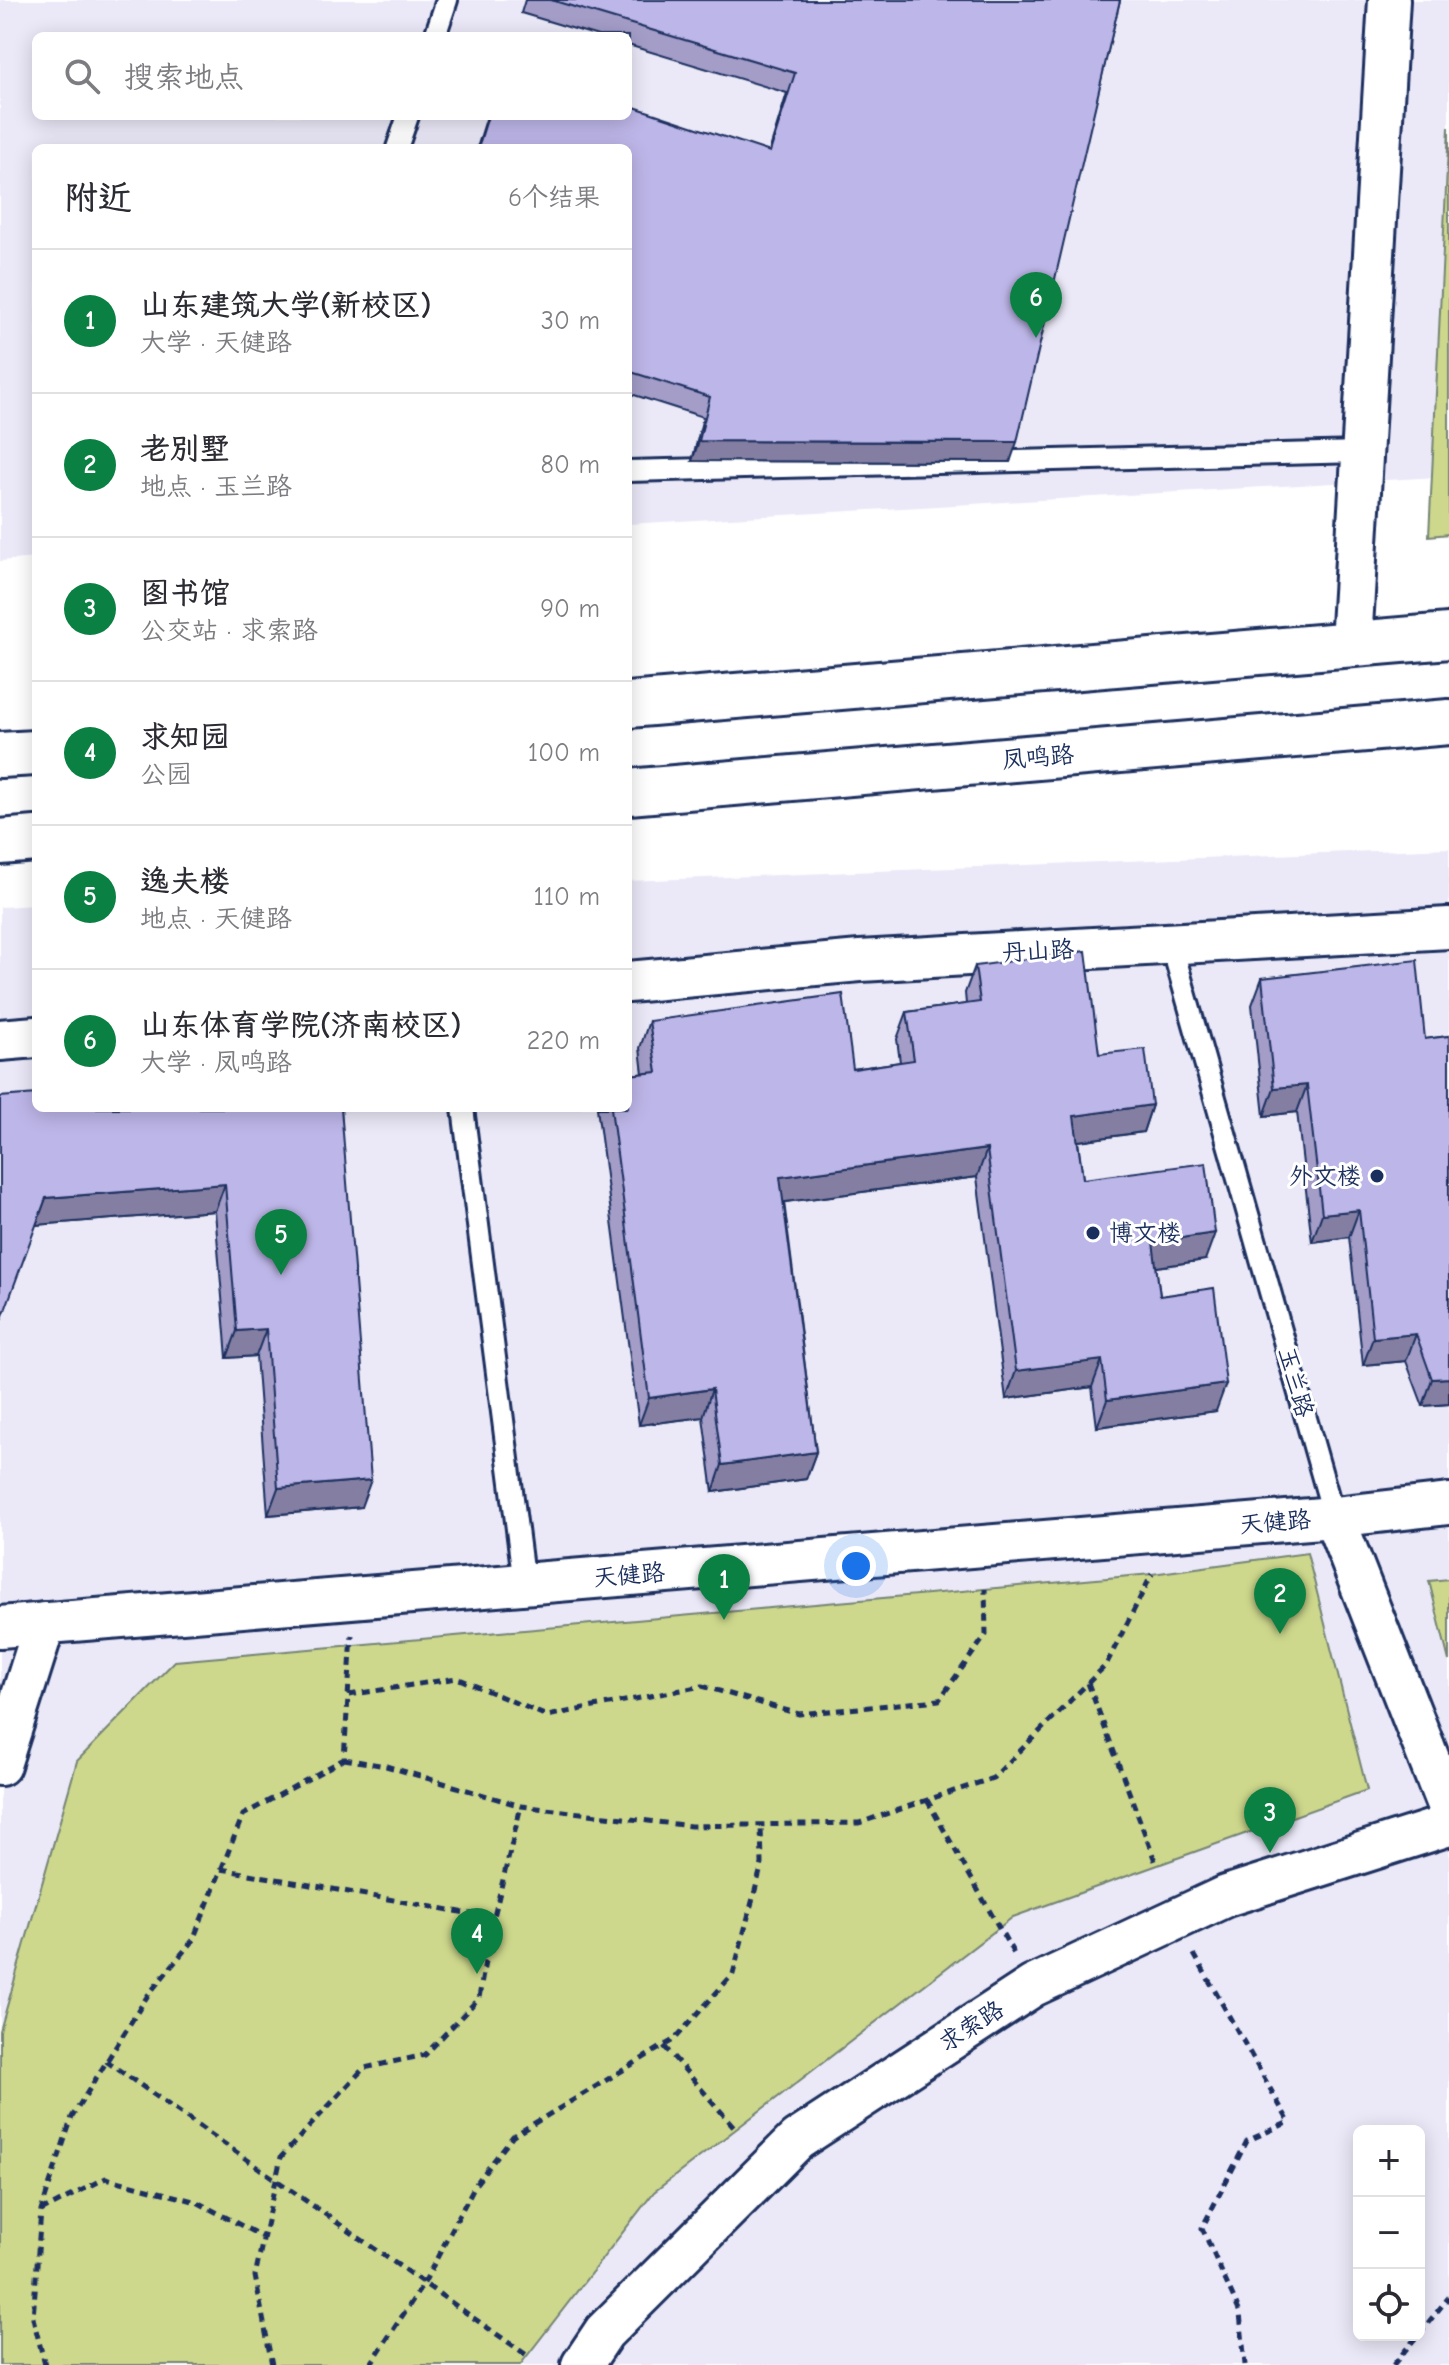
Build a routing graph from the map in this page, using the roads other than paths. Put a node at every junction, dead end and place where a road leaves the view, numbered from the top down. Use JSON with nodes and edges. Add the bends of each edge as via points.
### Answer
{"nodes":[{"id":1,"x":447,"y":0,"type":"edge"},
{"id":2,"x":1389,"y":0,"type":"edge"},
{"id":3,"x":436,"y":32,"type":"edge"},
{"id":4,"x":407,"y":120,"type":"edge"},
{"id":5,"x":398,"y":144,"type":"edge"},
{"id":6,"x":1362,"y":452,"type":"junction"},
{"id":7,"x":632,"y":471,"type":"edge"},
{"id":8,"x":1449,"y":636,"type":"edge"},
{"id":9,"x":1351,"y":644,"type":"junction"},
{"id":10,"x":632,"y":705,"type":"edge"},
{"id":11,"x":1449,"y":722,"type":"edge"},
{"id":12,"x":32,"y":753,"type":"edge"},
{"id":13,"x":0,"y":755,"type":"edge"},
{"id":14,"x":632,"y":792,"type":"edge"},
{"id":15,"x":32,"y":839,"type":"edge"},
{"id":16,"x":0,"y":842,"type":"edge"},
{"id":17,"x":1449,"y":928,"type":"edge"},
{"id":18,"x":1171,"y":943,"type":"junction"},
{"id":19,"x":632,"y":982,"type":"edge"},
{"id":20,"x":32,"y":1037,"type":"edge"},
{"id":21,"x":0,"y":1040,"type":"edge"},
{"id":22,"x":464,"y":1112,"type":"edge"},
{"id":23,"x":1449,"y":1504,"type":"edge"},
{"id":24,"x":1334,"y":1517,"type":"junction"},
{"id":25,"x":524,"y":1584,"type":"junction"},
{"id":26,"x":45,"y":1623,"type":"junction"},
{"id":27,"x":0,"y":1627,"type":"edge"},
{"id":28,"x":0,"y":1765,"type":"edge"},
{"id":29,"x":1449,"y":1810,"type":"edge"},
{"id":30,"x":1449,"y":1825,"type":"edge"},
{"id":31,"x":582,"y":2365,"type":"edge"}],
"edges":[{"from":1,"to":3,"type":"lane"},
{"from":2,"to":6,"type":"street"},
{"from":4,"to":5,"type":"lane"},
{"from":6,"to":7,"type":"lane"},
{"from":6,"to":9,"type":"street"},
{"from":8,"to":9,"type":"main road"},
{"from":9,"to":10,"type":"main road"},
{"from":11,"to":14,"type":"main road","name":"凤鸣路"},
{"from":12,"to":13,"type":"main road"},
{"from":15,"to":16,"type":"main road"},
{"from":17,"to":18,"type":"street","name":"丹山路"},
{"from":18,"to":19,"type":"street","name":"丹山路","via":[[860,961]]},
{"from":18,"to":24,"type":"lane","name":"玉兰路"},
{"from":20,"to":21,"type":"street"},
{"from":22,"to":25,"type":"lane"},
{"from":23,"to":24,"type":"street","name":"天健路"},
{"from":24,"to":25,"type":"street","name":"天健路"},
{"from":24,"to":29,"type":"street","name":"玉兰路"},
{"from":25,"to":26,"type":"street","name":"天健路"},
{"from":26,"to":27,"type":"street","name":"天健路"},
{"from":26,"to":28,"type":"street"},
{"from":30,"to":31,"type":"street","name":"求索路","via":[[1226,1896],[1033,1986],[797,2140],[604,2332]]}]}
